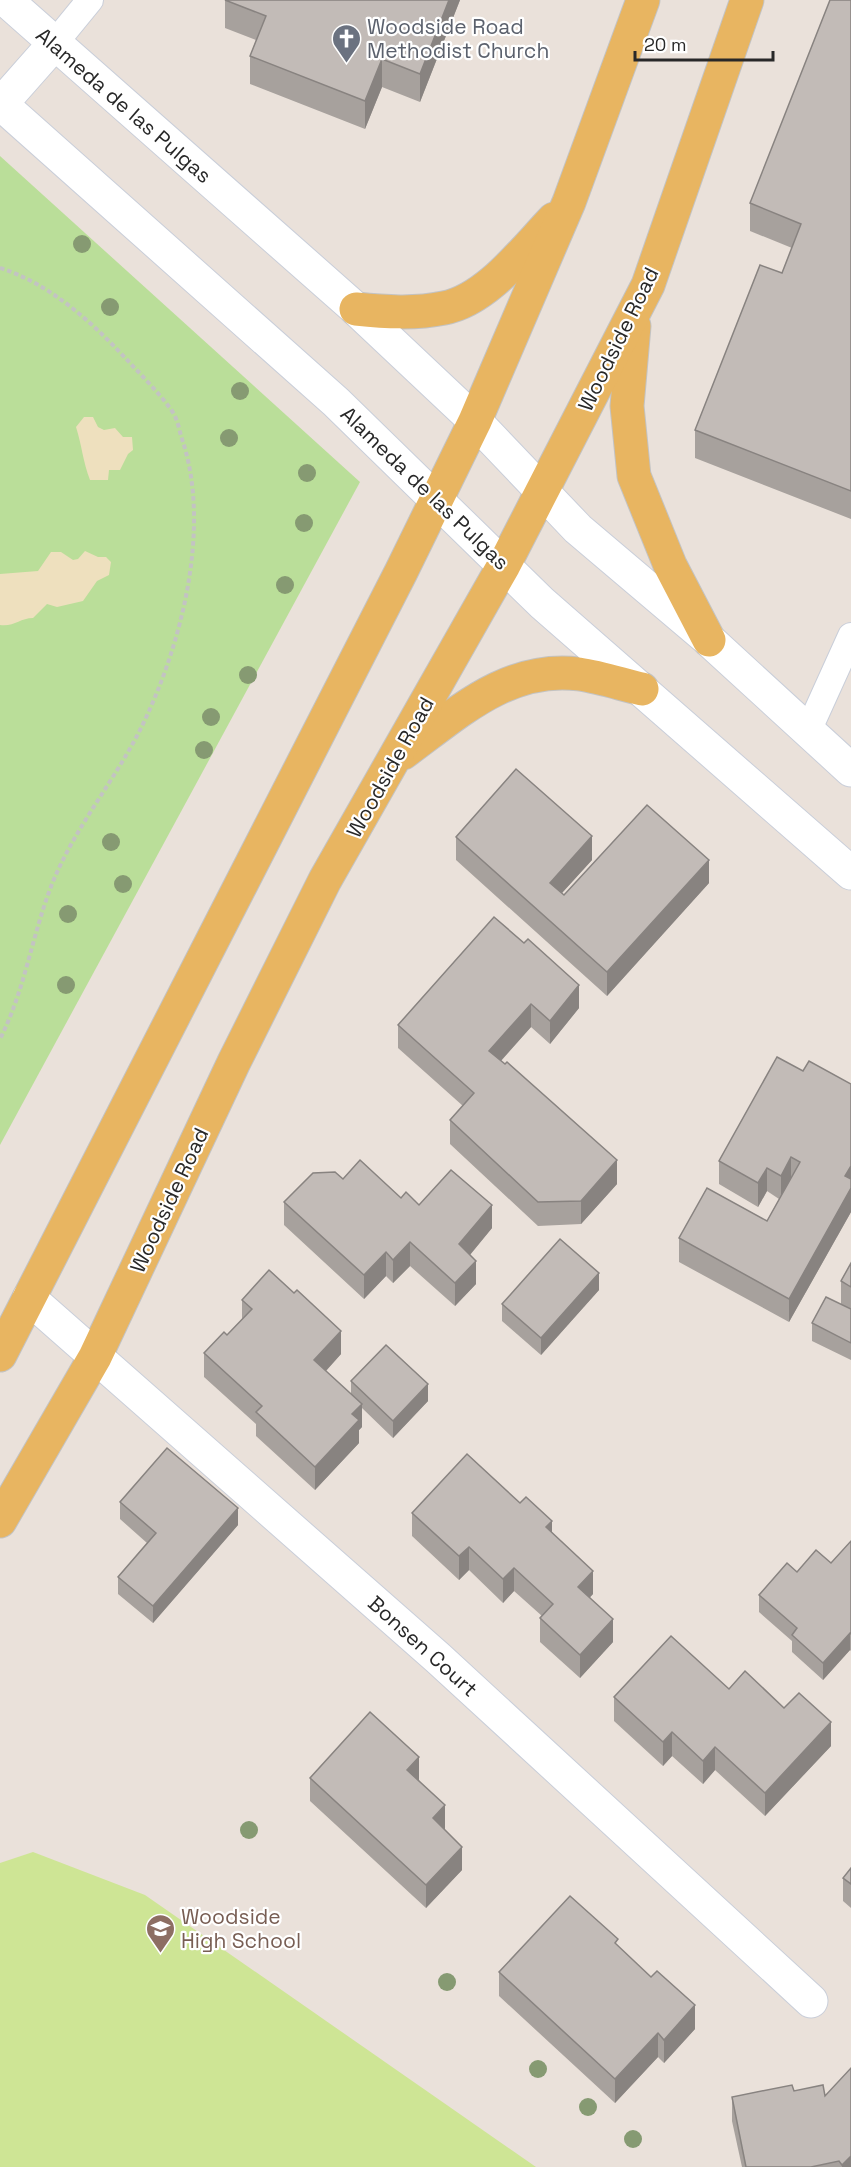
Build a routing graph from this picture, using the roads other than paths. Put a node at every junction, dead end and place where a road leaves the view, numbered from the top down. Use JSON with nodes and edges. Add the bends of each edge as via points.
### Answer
{"nodes":[{"id":1,"x":6,"y":0,"type":"edge"},
{"id":2,"x":90,"y":0,"type":"edge"},
{"id":3,"x":643,"y":0,"type":"edge"},
{"id":4,"x":747,"y":0,"type":"edge"},
{"id":5,"x":54,"y":44,"type":"junction"},
{"id":6,"x":1,"y":104,"type":"edge"},
{"id":7,"x":569,"y":202,"type":"junction"},
{"id":8,"x":356,"y":309,"type":"junction"},
{"id":9,"x":635,"y":310,"type":"junction"},
{"id":10,"x":475,"y":421,"type":"junction"},
{"id":11,"x":544,"y":491,"type":"junction"},
{"id":12,"x":437,"y":501,"type":"junction"},
{"id":13,"x":504,"y":565,"type":"junction"},
{"id":14,"x":851,"y":636,"type":"edge"},
{"id":15,"x":709,"y":640,"type":"junction"},
{"id":16,"x":642,"y":689,"type":"junction"},
{"id":17,"x":808,"y":731,"type":"junction"},
{"id":18,"x":394,"y":759,"type":"junction"},
{"id":19,"x":851,"y":770,"type":"edge"},
{"id":20,"x":851,"y":873,"type":"edge"},
{"id":21,"x":29,"y":1298,"type":"junction"},
{"id":22,"x":0,"y":1355,"type":"edge"},
{"id":23,"x":95,"y":1358,"type":"junction"},
{"id":24,"x":0,"y":1521,"type":"edge"},
{"id":25,"x":811,"y":2001,"type":"dead end"}],
"edges":[{"from":1,"to":5,"type":"main road","name":"Alameda de las Pulgas"},
{"from":2,"to":5,"type":"lane"},
{"from":3,"to":7,"type":"main road"},
{"from":4,"to":9,"type":"main road","name":"Woodside Road","via":[[648,285]]},
{"from":5,"to":6,"type":"main road"},
{"from":5,"to":8,"type":"main road","name":"Alameda de las Pulgas"},
{"from":6,"to":12,"type":"main road","name":"Alameda de las Pulgas","via":[[336,402]]},
{"from":7,"to":8,"type":"main road","via":[[478,293],[446,308],[396,312]]},
{"from":7,"to":10,"type":"main road"},
{"from":8,"to":10,"type":"main road","name":"Alameda de las Pulgas"},
{"from":9,"to":11,"type":"main road","name":"Woodside Road"},
{"from":9,"to":15,"type":"main road","via":[[627,406],[634,476],[670,565]]},
{"from":10,"to":11,"type":"main road","name":"Alameda de las Pulgas"},
{"from":10,"to":12,"type":"main road"},
{"from":11,"to":13,"type":"main road","name":"Woodside Road"},
{"from":11,"to":15,"type":"main road","name":"Alameda de las Pulgas","via":[[578,529]]},
{"from":12,"to":13,"type":"main road","name":"Alameda de las Pulgas"},
{"from":12,"to":21,"type":"main road"},
{"from":13,"to":16,"type":"main road","name":"Alameda de las Pulgas"},
{"from":13,"to":18,"type":"main road","name":"Woodside Road"},
{"from":14,"to":17,"type":"lane"},
{"from":15,"to":17,"type":"main road","name":"Alameda de las Pulgas"},
{"from":16,"to":18,"type":"main road","via":[[578,674],[527,676],[491,690]]},
{"from":16,"to":20,"type":"main road","name":"Alameda de las Pulgas"},
{"from":17,"to":19,"type":"main road","name":"Alameda de las Pulgas"},
{"from":18,"to":23,"type":"main road","name":"Woodside Road","via":[[325,880],[234,1062]]},
{"from":21,"to":22,"type":"main road"},
{"from":21,"to":23,"type":"main road","name":"Bonsen Court"},
{"from":23,"to":24,"type":"main road","name":"Woodside Road"},
{"from":23,"to":25,"type":"main road","name":"Bonsen Court","via":[[438,1658]]}]}
